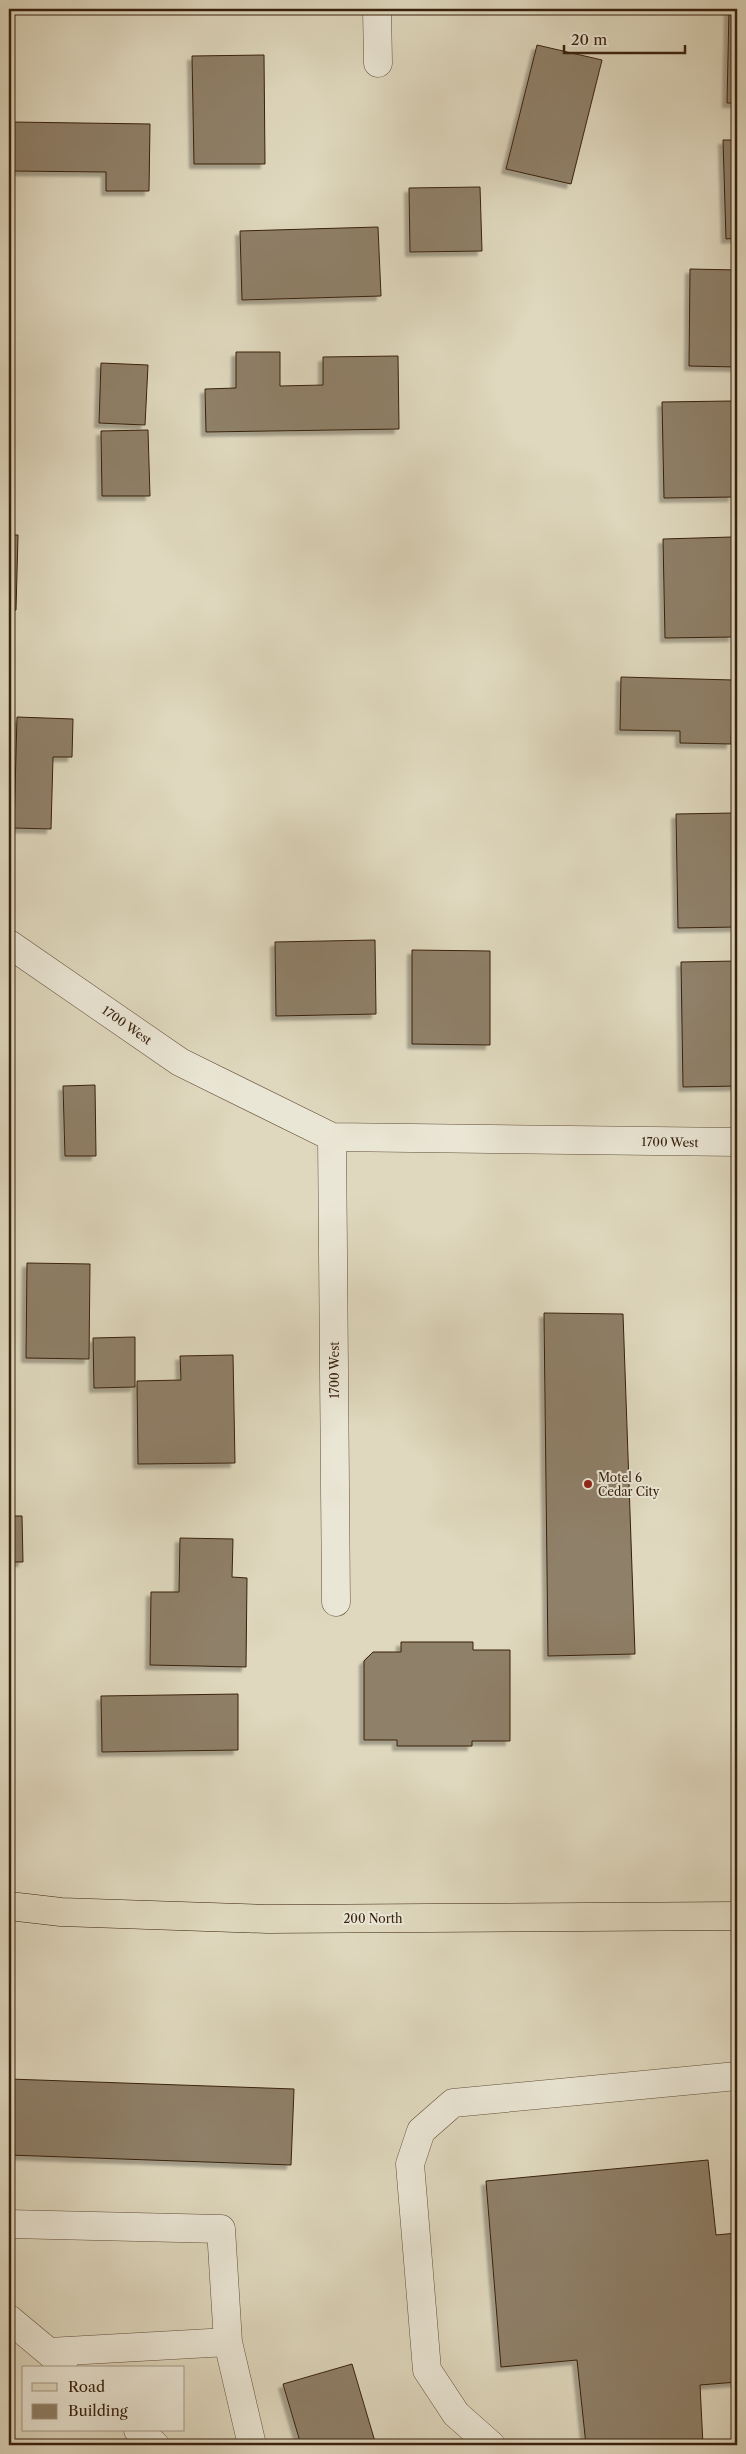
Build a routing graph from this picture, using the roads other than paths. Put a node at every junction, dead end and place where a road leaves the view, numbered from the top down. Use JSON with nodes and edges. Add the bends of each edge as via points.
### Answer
{"nodes":[{"id":1,"x":377,"y":9,"type":"edge"},
{"id":2,"x":378,"y":63,"type":"dead end"},
{"id":3,"x":9,"y":944,"type":"edge"},
{"id":4,"x":332,"y":1138,"type":"junction"},
{"id":5,"x":737,"y":1142,"type":"edge"},
{"id":6,"x":336,"y":1602,"type":"dead end"},
{"id":7,"x":9,"y":1906,"type":"edge"},
{"id":8,"x":737,"y":1916,"type":"edge"},
{"id":9,"x":737,"y":2076,"type":"edge"},
{"id":10,"x":9,"y":2224,"type":"edge"},
{"id":11,"x":9,"y":2319,"type":"edge"},
{"id":12,"x":228,"y":2342,"type":"junction"},
{"id":13,"x":58,"y":2360,"type":"edge"},
{"id":14,"x":140,"y":2432,"type":"edge"},
{"id":15,"x":155,"y":2445,"type":"edge"},
{"id":16,"x":252,"y":2445,"type":"edge"},
{"id":17,"x":491,"y":2445,"type":"edge"}],
"edges":[{"from":1,"to":2,"type":"street"},
{"from":3,"to":4,"type":"street","name":"1700 West","via":[[180,1062]]},
{"from":4,"to":5,"type":"street","name":"1700 West"},
{"from":4,"to":6,"type":"street","name":"1700 West"},
{"from":7,"to":8,"type":"main road","name":"200 North","via":[[60,1912],[267,1919]]},
{"from":9,"to":17,"type":"street","via":[[452,2103],[421,2131],[410,2164],[427,2370],[456,2414]]},
{"from":10,"to":12,"type":"street","via":[[220,2229]]},
{"from":11,"to":13,"type":"street"},
{"from":12,"to":13,"type":"street"},
{"from":12,"to":16,"type":"street"},
{"from":14,"to":15,"type":"street"}]}
